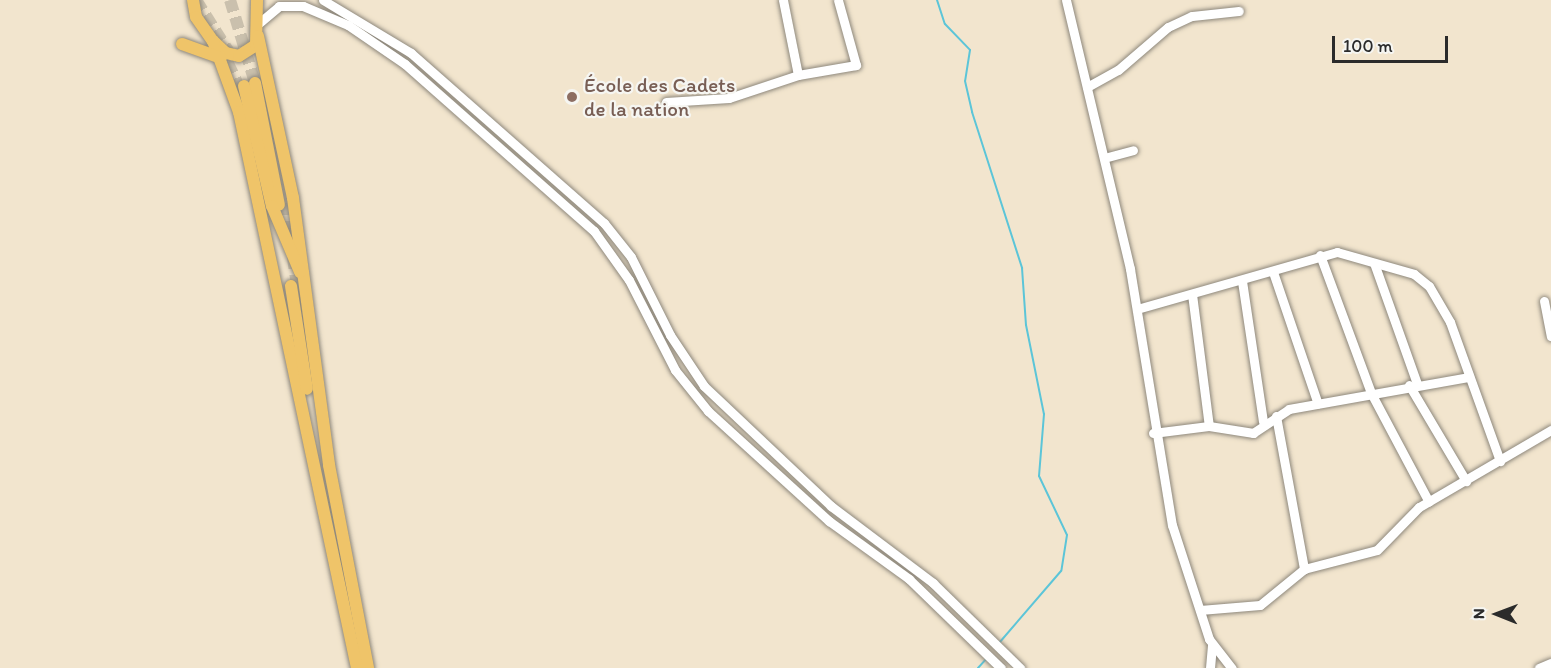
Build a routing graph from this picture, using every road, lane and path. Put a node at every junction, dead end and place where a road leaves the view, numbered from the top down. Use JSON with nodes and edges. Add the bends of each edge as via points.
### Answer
{"nodes":[{"id":1,"x":180,"y":0,"type":"edge"},
{"id":2,"x":257,"y":0,"type":"edge"},
{"id":3,"x":323,"y":0,"type":"edge"},
{"id":4,"x":783,"y":0,"type":"edge"},
{"id":5,"x":838,"y":0,"type":"edge"},
{"id":6,"x":1066,"y":0,"type":"edge"},
{"id":7,"x":193,"y":6,"type":"edge"},
{"id":8,"x":1239,"y":10,"type":"dead end"},
{"id":9,"x":259,"y":23,"type":"junction"},
{"id":10,"x":258,"y":36,"type":"junction"},
{"id":11,"x":213,"y":41,"type":"junction"},
{"id":12,"x":182,"y":44,"type":"dead end"},
{"id":13,"x":221,"y":58,"type":"junction"},
{"id":14,"x":798,"y":75,"type":"junction"},
{"id":15,"x":250,"y":84,"type":"junction"},
{"id":16,"x":1087,"y":87,"type":"junction"},
{"id":17,"x":666,"y":102,"type":"dead end"},
{"id":18,"x":1133,"y":150,"type":"dead end"},
{"id":19,"x":1104,"y":158,"type":"junction"},
{"id":20,"x":282,"y":204,"type":"tunnel mouth"},
{"id":21,"x":1320,"y":255,"type":"junction"},
{"id":22,"x":1374,"y":263,"type":"junction"},
{"id":23,"x":1273,"y":272,"type":"junction"},
{"id":24,"x":1242,"y":281,"type":"junction"},
{"id":25,"x":278,"y":285,"type":"junction"},
{"id":26,"x":298,"y":285,"type":"junction"},
{"id":27,"x":1192,"y":294,"type":"junction"},
{"id":28,"x":1544,"y":301,"type":"dead end"},
{"id":29,"x":1137,"y":309,"type":"junction"},
{"id":30,"x":1551,"y":336,"type":"edge"},
{"id":31,"x":1470,"y":377,"type":"junction"},
{"id":32,"x":1413,"y":384,"type":"junction"},
{"id":33,"x":1371,"y":393,"type":"junction"},
{"id":34,"x":1318,"y":404,"type":"junction"},
{"id":35,"x":1276,"y":416,"type":"junction"},
{"id":36,"x":1263,"y":421,"type":"junction"},
{"id":37,"x":1209,"y":426,"type":"junction"},
{"id":38,"x":1551,"y":430,"type":"edge"},
{"id":39,"x":1154,"y":433,"type":"junction"},
{"id":40,"x":1500,"y":461,"type":"junction"},
{"id":41,"x":316,"y":474,"type":"junction"},
{"id":42,"x":1466,"y":482,"type":"junction"},
{"id":43,"x":1429,"y":502,"type":"junction"},
{"id":44,"x":1304,"y":569,"type":"junction"},
{"id":45,"x":1201,"y":614,"type":"junction"},
{"id":46,"x":1212,"y":645,"type":"junction"},
{"id":47,"x":1551,"y":663,"type":"edge"},
{"id":48,"x":357,"y":668,"type":"edge"},
{"id":49,"x":368,"y":668,"type":"edge"},
{"id":50,"x":1001,"y":668,"type":"edge"},
{"id":51,"x":1020,"y":668,"type":"edge"},
{"id":52,"x":1210,"y":668,"type":"edge"},
{"id":53,"x":1233,"y":668,"type":"edge"},
{"id":54,"x":1539,"y":668,"type":"edge"}],
"edges":[{"from":1,"to":7,"type":"main road"},
{"from":2,"to":9,"type":"main road"},
{"from":3,"to":51,"type":"street","via":[[411,53],[604,223],[631,257],[670,335],[704,386],[839,512],[925,576]]},
{"from":4,"to":14,"type":"street"},
{"from":5,"to":14,"type":"street","via":[[856,65]]},
{"from":6,"to":16,"type":"street"},
{"from":7,"to":11,"type":"main road"},
{"from":8,"to":16,"type":"street","via":[[1192,16],[1168,27],[1118,70]]},
{"from":9,"to":10,"type":"main road"},
{"from":9,"to":50,"type":"street","via":[[279,6],[303,6],[348,25],[405,64],[594,231],[620,264],[685,386],[829,521],[909,579]]},
{"from":10,"to":11,"type":"main road","via":[[254,48],[239,56],[226,53]]},
{"from":10,"to":26,"type":"main road","via":[[279,118]]},
{"from":11,"to":13,"type":"main road"},
{"from":12,"to":13,"type":"main road"},
{"from":13,"to":25,"type":"main road","via":[[239,112]]},
{"from":14,"to":17,"type":"street","via":[[729,98]]},
{"from":15,"to":20,"type":"main road"},
{"from":15,"to":25,"type":"main road"},
{"from":15,"to":26,"type":"main road","via":[[274,213]]},
{"from":16,"to":19,"type":"street"},
{"from":18,"to":19,"type":"street"},
{"from":19,"to":29,"type":"street"},
{"from":21,"to":22,"type":"street","via":[[1338,252]]},
{"from":21,"to":23,"type":"street"},
{"from":21,"to":33,"type":"street"},
{"from":22,"to":31,"type":"street","via":[[1414,274],[1429,286],[1450,322]]},
{"from":22,"to":32,"type":"street"},
{"from":23,"to":24,"type":"street"},
{"from":23,"to":34,"type":"street"},
{"from":24,"to":27,"type":"street"},
{"from":24,"to":36,"type":"street"},
{"from":25,"to":41,"type":"main road"},
{"from":26,"to":41,"type":"main road"},
{"from":26,"to":49,"type":"main road"},
{"from":27,"to":29,"type":"street"},
{"from":27,"to":37,"type":"street"},
{"from":28,"to":30,"type":"street"},
{"from":29,"to":39,"type":"street"},
{"from":31,"to":32,"type":"street"},
{"from":31,"to":40,"type":"street"},
{"from":32,"to":33,"type":"street"},
{"from":32,"to":42,"type":"street"},
{"from":33,"to":34,"type":"street"},
{"from":33,"to":43,"type":"street"},
{"from":34,"to":35,"type":"street"},
{"from":35,"to":36,"type":"street"},
{"from":35,"to":44,"type":"street"},
{"from":36,"to":37,"type":"street","via":[[1253,433]]},
{"from":37,"to":39,"type":"street"},
{"from":38,"to":40,"type":"street"},
{"from":39,"to":45,"type":"street","via":[[1172,525]]},
{"from":40,"to":42,"type":"street"},
{"from":41,"to":48,"type":"main road"},
{"from":42,"to":43,"type":"street"},
{"from":43,"to":44,"type":"street","via":[[1405,517],[1377,550]]},
{"from":44,"to":45,"type":"street","via":[[1260,605]]},
{"from":45,"to":46,"type":"street"},
{"from":46,"to":52,"type":"street"},
{"from":46,"to":53,"type":"street"},
{"from":47,"to":54,"type":"street"}]}
